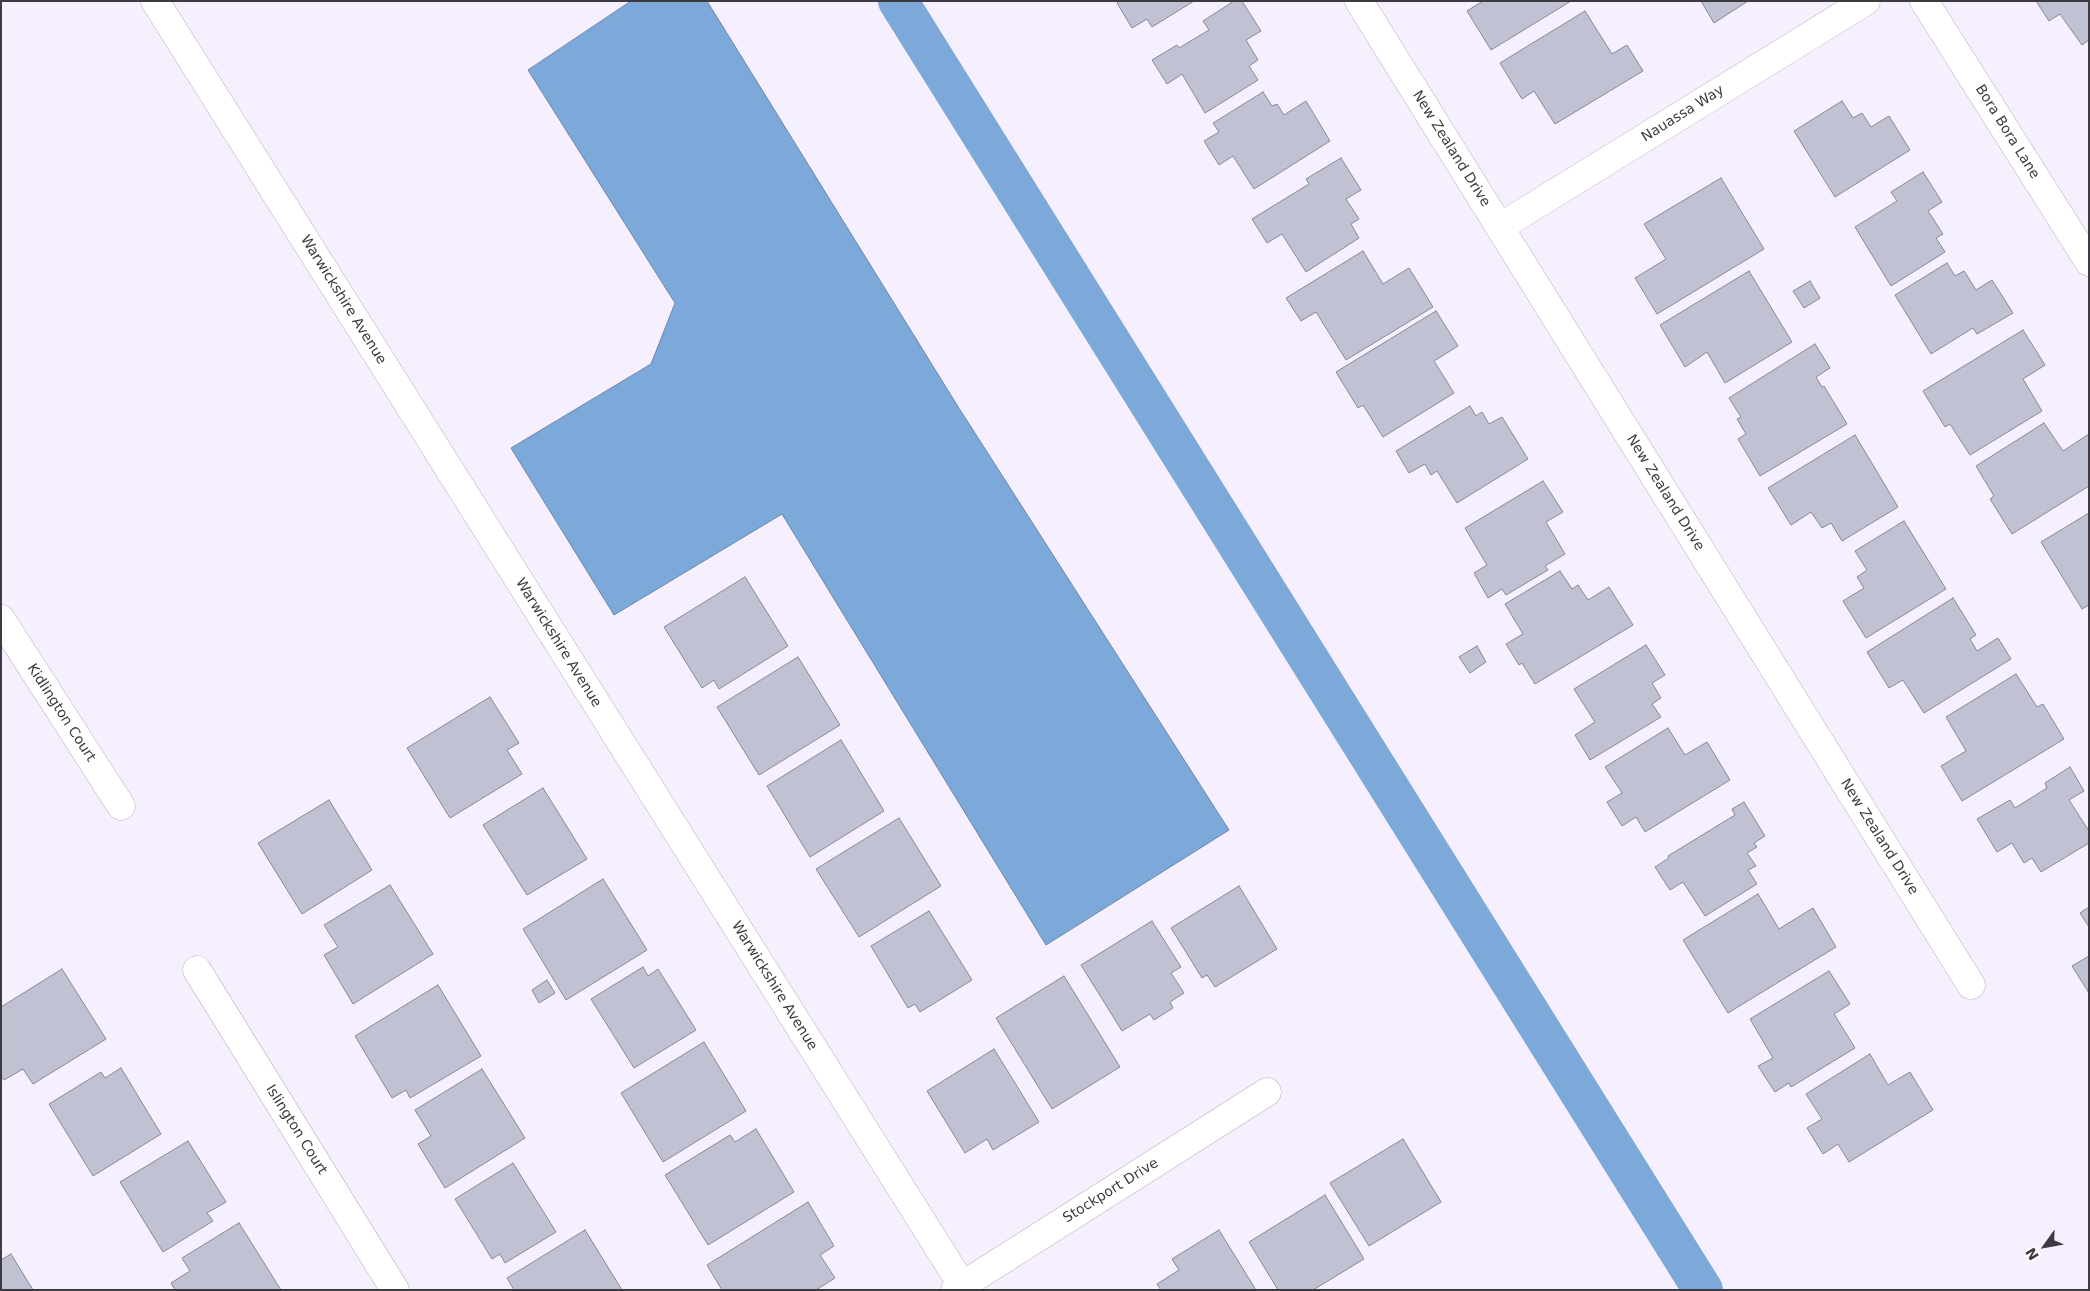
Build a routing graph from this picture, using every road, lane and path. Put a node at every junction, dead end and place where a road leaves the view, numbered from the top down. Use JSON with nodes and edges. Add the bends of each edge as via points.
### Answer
{"nodes":[{"id":1,"x":156,"y":1,"type":"edge"},
{"id":2,"x":1359,"y":1,"type":"edge"},
{"id":3,"x":1866,"y":1,"type":"edge"},
{"id":4,"x":1924,"y":1,"type":"edge"},
{"id":5,"x":1500,"y":227,"type":"junction"},
{"id":6,"x":2089,"y":262,"type":"edge"},
{"id":7,"x":1,"y":619,"type":"edge"},
{"id":8,"x":121,"y":806,"type":"dead end"},
{"id":9,"x":197,"y":970,"type":"dead end"},
{"id":10,"x":1971,"y":984,"type":"dead end"},
{"id":11,"x":1267,"y":1092,"type":"dead end"},
{"id":12,"x":958,"y":1288,"type":"edge"},
{"id":13,"x":395,"y":1290,"type":"edge"}],
"edges":[{"from":1,"to":12,"type":"street","name":"Warwickshire Avenue"},
{"from":2,"to":5,"type":"street","name":"New Zealand Drive"},
{"from":3,"to":5,"type":"street","name":"Nauassa Way"},
{"from":4,"to":6,"type":"street","name":"Bora Bora Lane"},
{"from":5,"to":10,"type":"street","name":"New Zealand Drive"},
{"from":7,"to":8,"type":"street","name":"Kidlington Court"},
{"from":9,"to":13,"type":"street","name":"Islington Court"},
{"from":11,"to":12,"type":"street","name":"Stockport Drive"}]}
